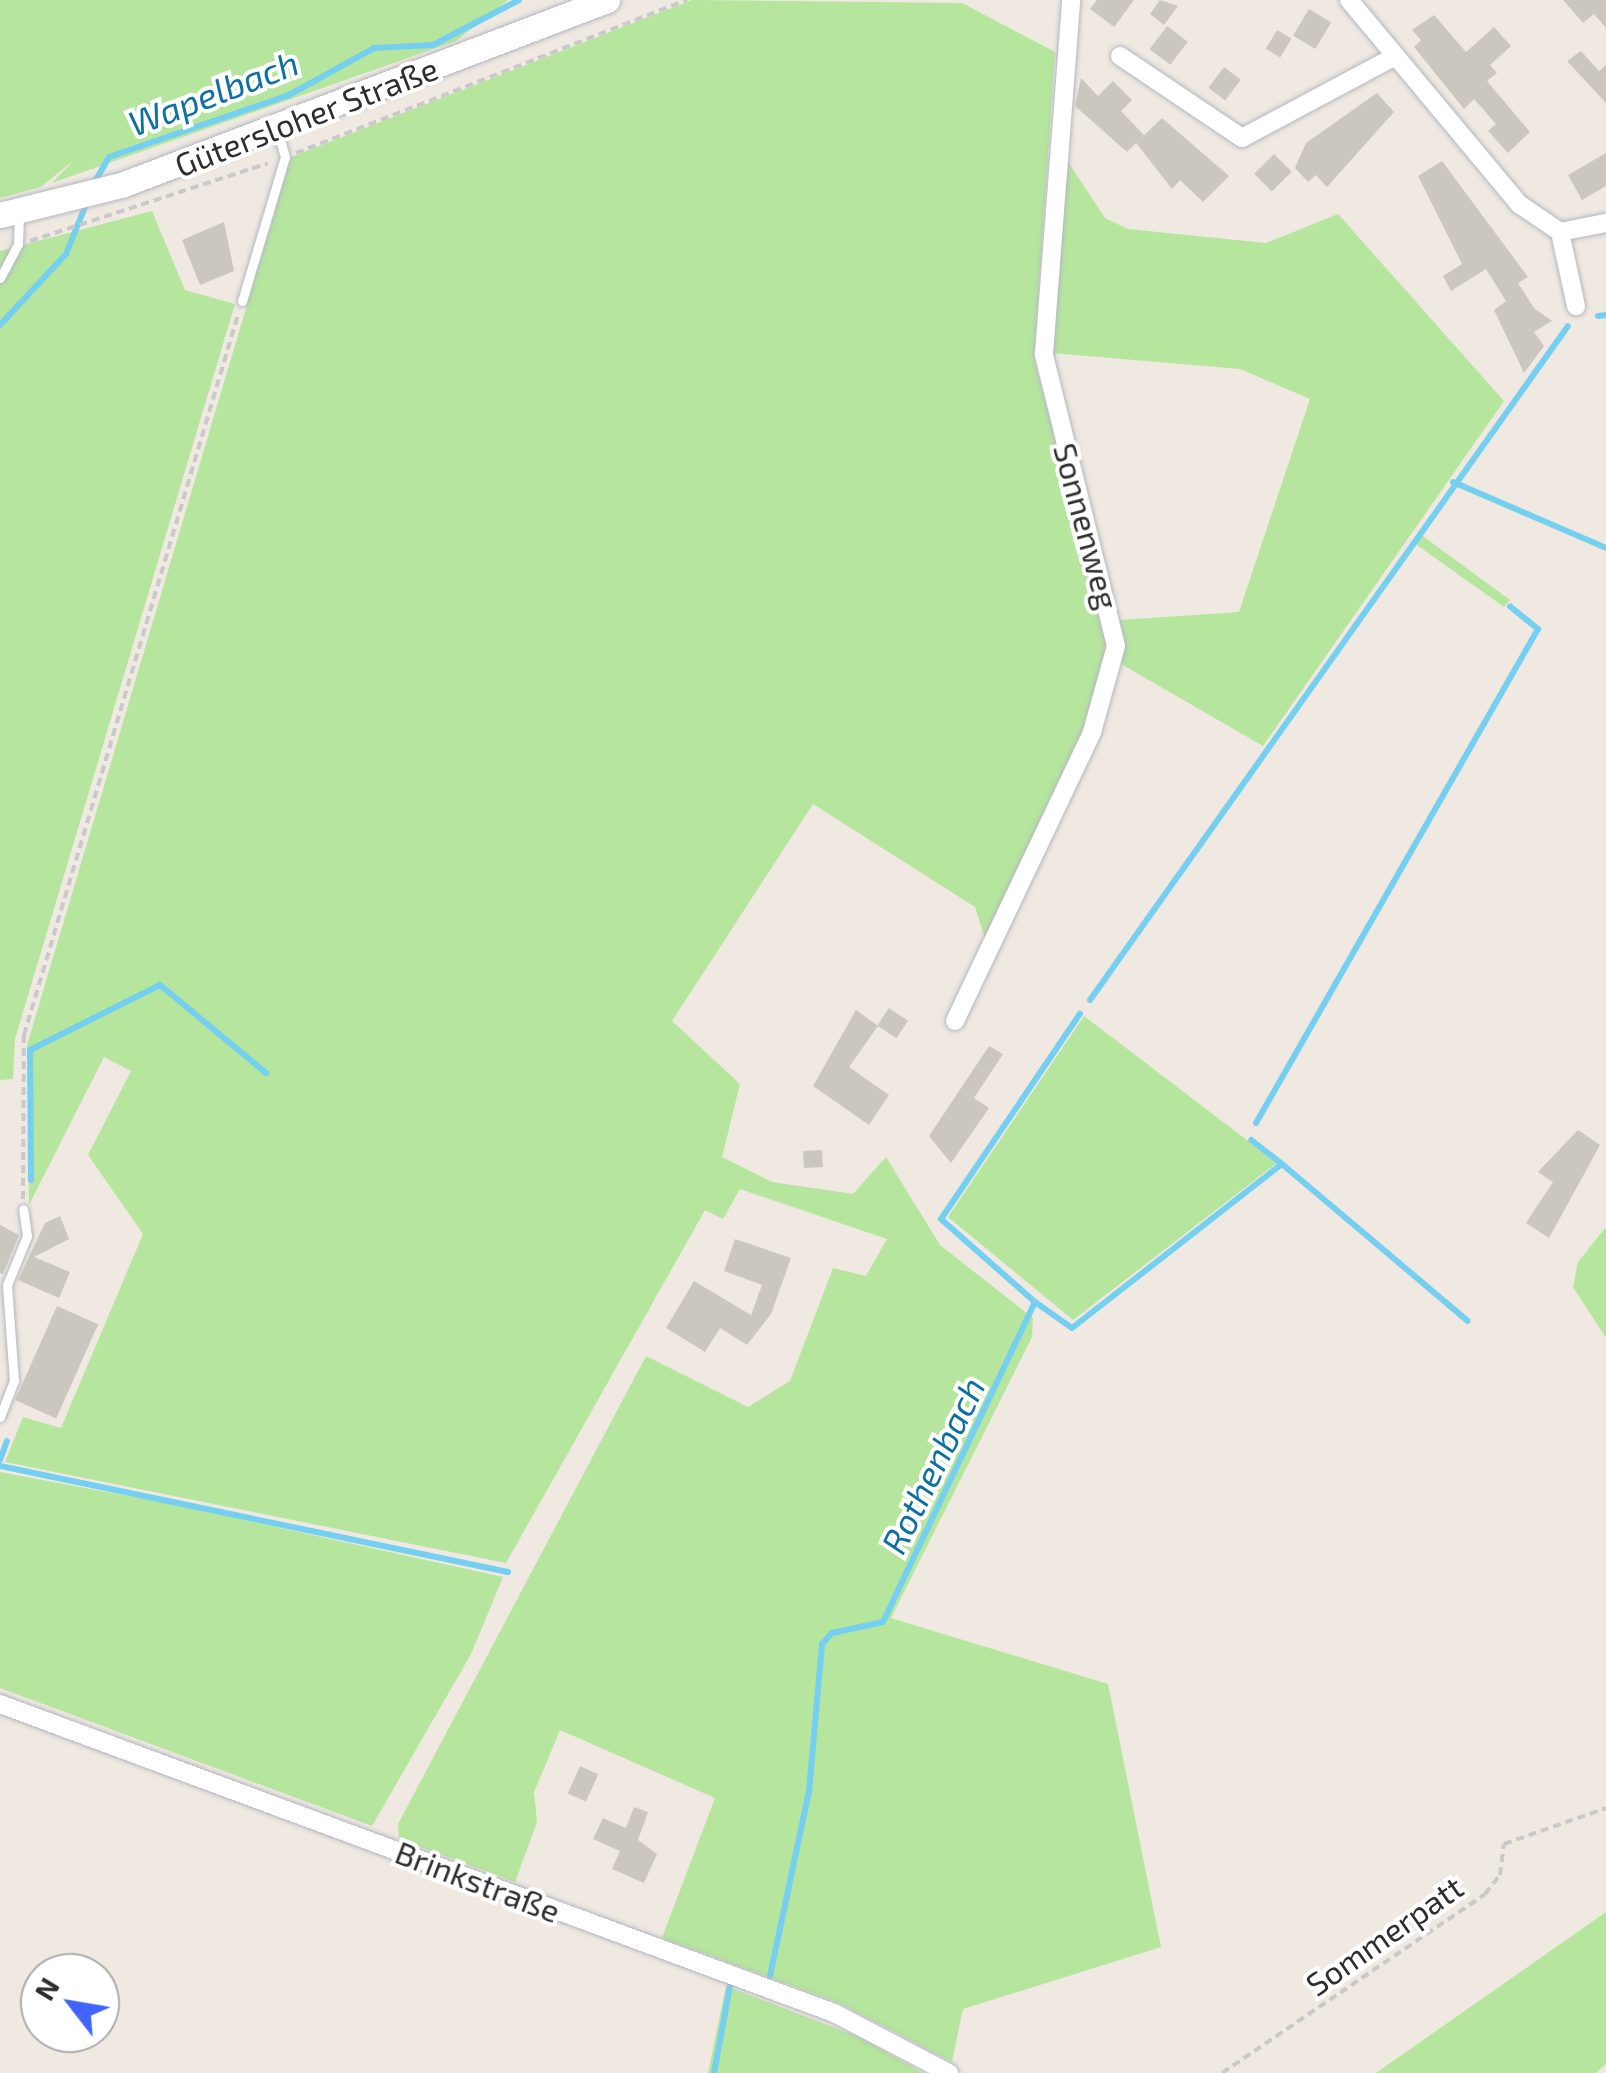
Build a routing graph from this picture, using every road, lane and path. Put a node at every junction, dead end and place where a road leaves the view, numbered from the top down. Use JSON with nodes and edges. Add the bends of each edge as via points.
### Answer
{"nodes":[{"id":1,"x":607,"y":0,"type":"edge"},
{"id":2,"x":687,"y":0,"type":"edge"},
{"id":3,"x":1070,"y":0,"type":"edge"},
{"id":4,"x":1349,"y":0,"type":"edge"},
{"id":5,"x":1120,"y":56,"type":"dead end"},
{"id":6,"x":1390,"y":59,"type":"junction"},
{"id":7,"x":277,"y":129,"type":"junction"},
{"id":8,"x":285,"y":157,"type":"junction"},
{"id":9,"x":9,"y":214,"type":"edge"},
{"id":10,"x":1606,"y":222,"type":"edge"},
{"id":11,"x":1560,"y":232,"type":"junction"},
{"id":12,"x":50,"y":238,"type":"dead end"},
{"id":13,"x":0,"y":278,"type":"edge"},
{"id":14,"x":242,"y":301,"type":"joint"},
{"id":15,"x":1576,"y":306,"type":"dead end"},
{"id":16,"x":956,"y":1021,"type":"dead end"},
{"id":17,"x":23,"y":1209,"type":"joint"},
{"id":18,"x":0,"y":1418,"type":"edge"},
{"id":19,"x":0,"y":1704,"type":"edge"},
{"id":20,"x":1605,"y":1809,"type":"edge"},
{"id":21,"x":949,"y":2073,"type":"edge"},
{"id":22,"x":1222,"y":2073,"type":"edge"}],
"edges":[{"from":1,"to":7,"type":"main road","name":"Gütersloher Straße"},
{"from":2,"to":8,"type":"path"},
{"from":3,"to":16,"type":"street","name":"Sonnenweg","via":[[1044,354],[1116,646],[1092,732]]},
{"from":4,"to":6,"type":"street"},
{"from":5,"to":6,"type":"street","via":[[1242,138]]},
{"from":6,"to":11,"type":"street","via":[[1519,204]]},
{"from":7,"to":8,"type":"lane"},
{"from":7,"to":9,"type":"main road","name":"Gütersloher Straße","via":[[124,184]]},
{"from":8,"to":12,"type":"path"},
{"from":8,"to":14,"type":"lane"},
{"from":9,"to":13,"type":"lane","via":[[18,244]]},
{"from":10,"to":11,"type":"street"},
{"from":11,"to":15,"type":"street"},
{"from":14,"to":17,"type":"path","via":[[24,1035]]},
{"from":17,"to":18,"type":"lane","via":[[27,1236],[8,1285],[14,1381]]},
{"from":19,"to":21,"type":"street","name":"Brinkstraße","via":[[834,2013]]},
{"from":20,"to":22,"type":"path","name":"Sommerpatt","via":[[1504,1844],[1500,1875],[1485,1894]]}]}
